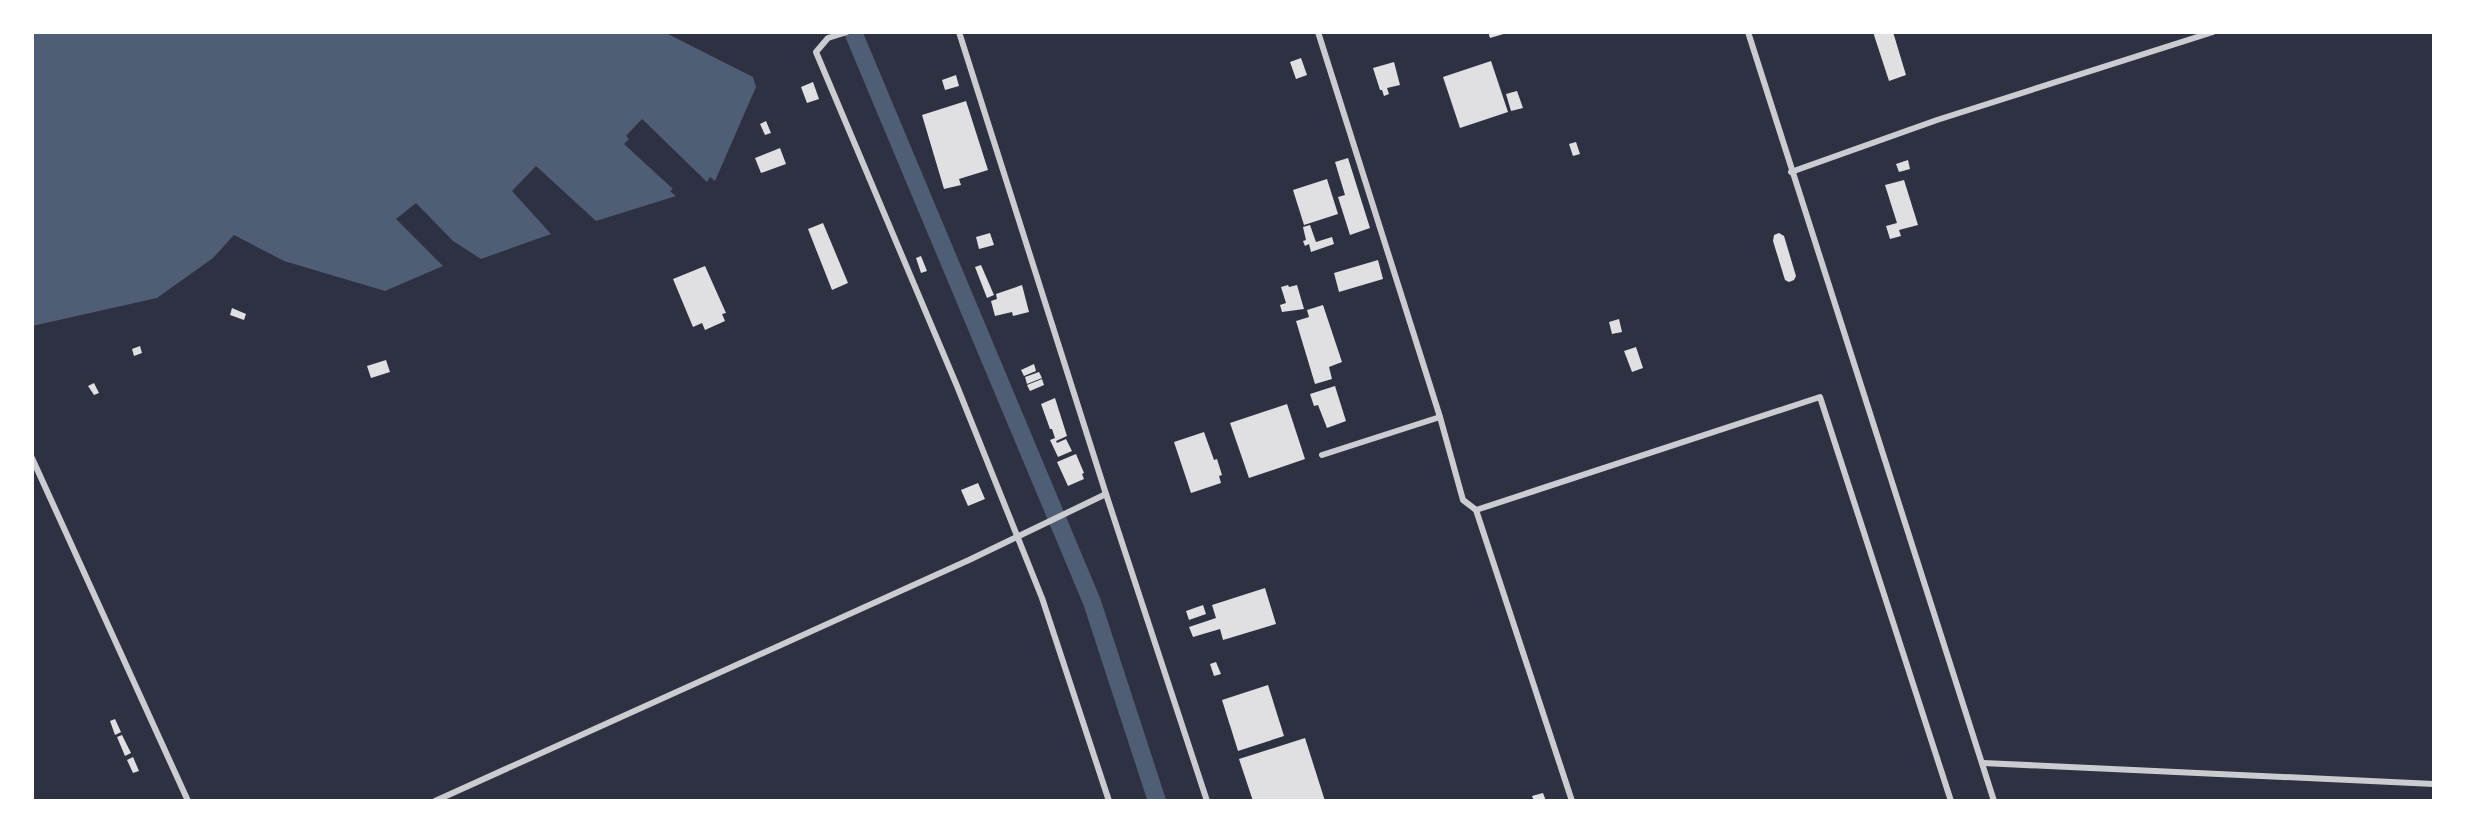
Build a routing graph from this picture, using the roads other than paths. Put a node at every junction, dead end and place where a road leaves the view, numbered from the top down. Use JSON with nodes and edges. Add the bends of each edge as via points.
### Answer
{"nodes":[{"id":1,"x":847,"y":32,"type":"edge"},
{"id":2,"x":959,"y":32,"type":"edge"},
{"id":3,"x":1318,"y":32,"type":"edge"},
{"id":4,"x":1748,"y":32,"type":"edge"},
{"id":5,"x":2213,"y":32,"type":"edge"},
{"id":6,"x":1791,"y":172,"type":"junction"},
{"id":7,"x":1440,"y":417,"type":"junction"},
{"id":8,"x":1322,"y":455,"type":"dead end"},
{"id":9,"x":32,"y":458,"type":"edge"},
{"id":10,"x":1104,"y":495,"type":"junction"},
{"id":11,"x":1476,"y":510,"type":"junction"},
{"id":12,"x":1017,"y":536,"type":"junction"},
{"id":13,"x":1983,"y":763,"type":"junction"},
{"id":14,"x":2434,"y":784,"type":"edge"},
{"id":15,"x":188,"y":801,"type":"edge"},
{"id":16,"x":435,"y":801,"type":"edge"},
{"id":17,"x":1109,"y":801,"type":"edge"},
{"id":18,"x":1207,"y":801,"type":"edge"},
{"id":19,"x":1572,"y":801,"type":"edge"},
{"id":20,"x":1951,"y":801,"type":"edge"},
{"id":21,"x":1994,"y":801,"type":"edge"}],
"edges":[{"from":1,"to":12,"type":"lane","via":[[828,38],[816,52]]},
{"from":2,"to":10,"type":"lane"},
{"from":3,"to":7,"type":"lane"},
{"from":4,"to":6,"type":"lane"},
{"from":5,"to":6,"type":"lane"},
{"from":6,"to":13,"type":"lane"},
{"from":7,"to":8,"type":"lane"},
{"from":7,"to":11,"type":"lane","via":[[1463,500]]},
{"from":9,"to":15,"type":"lane"},
{"from":10,"to":12,"type":"lane"},
{"from":10,"to":18,"type":"lane"},
{"from":11,"to":19,"type":"lane"},
{"from":11,"to":20,"type":"lane","via":[[1820,397]]},
{"from":12,"to":16,"type":"lane"},
{"from":12,"to":17,"type":"lane"},
{"from":13,"to":14,"type":"lane"},
{"from":13,"to":21,"type":"lane"}]}
